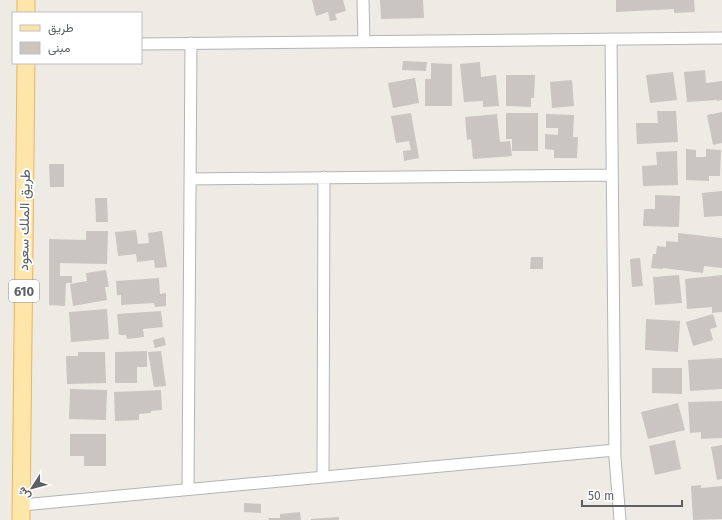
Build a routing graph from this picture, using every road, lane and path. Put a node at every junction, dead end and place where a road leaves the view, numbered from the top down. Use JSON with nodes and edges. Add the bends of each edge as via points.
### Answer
{"nodes":[{"id":1,"x":26,"y":0,"type":"edge"},
{"id":2,"x":363,"y":0,"type":"edge"},
{"id":3,"x":26,"y":12,"type":"edge"},
{"id":4,"x":722,"y":38,"type":"edge"},
{"id":5,"x":611,"y":39,"type":"junction"},
{"id":6,"x":364,"y":41,"type":"junction"},
{"id":7,"x":191,"y":43,"type":"junction"},
{"id":8,"x":142,"y":44,"type":"edge"},
{"id":9,"x":26,"y":64,"type":"edge"},
{"id":10,"x":612,"y":175,"type":"junction"},
{"id":11,"x":324,"y":177,"type":"junction"},
{"id":12,"x":190,"y":179,"type":"junction"},
{"id":13,"x":614,"y":450,"type":"junction"},
{"id":14,"x":323,"y":477,"type":"junction"},
{"id":15,"x":188,"y":489,"type":"junction"},
{"id":16,"x":22,"y":512,"type":"edge"},
{"id":17,"x":620,"y":520,"type":"edge"}],
"edges":[{"from":1,"to":3,"type":"main road"},
{"from":2,"to":6,"type":"street"},
{"from":4,"to":5,"type":"street"},
{"from":5,"to":6,"type":"street"},
{"from":5,"to":10,"type":"street"},
{"from":6,"to":7,"type":"street"},
{"from":7,"to":8,"type":"street"},
{"from":7,"to":12,"type":"street"},
{"from":9,"to":16,"type":"main road","name":"طريق الملك سعود","number":"610"},
{"from":10,"to":11,"type":"street"},
{"from":10,"to":13,"type":"street"},
{"from":11,"to":12,"type":"street"},
{"from":11,"to":14,"type":"street"},
{"from":12,"to":15,"type":"street"},
{"from":13,"to":14,"type":"street"},
{"from":13,"to":17,"type":"street"},
{"from":14,"to":15,"type":"street"},
{"from":15,"to":16,"type":"street"}]}
